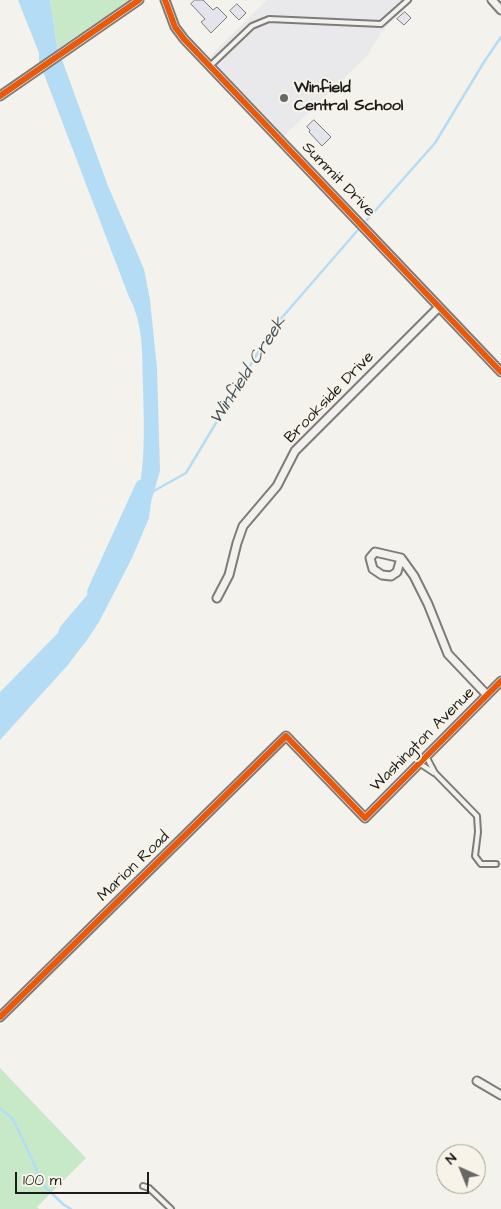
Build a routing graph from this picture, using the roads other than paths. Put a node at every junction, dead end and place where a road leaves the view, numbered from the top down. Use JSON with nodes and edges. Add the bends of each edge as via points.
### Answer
{"nodes":[{"id":1,"x":139,"y":0,"type":"edge"},
{"id":2,"x":165,"y":0,"type":"edge"},
{"id":3,"x":408,"y":0,"type":"edge"},
{"id":4,"x":492,"y":0,"type":"edge"},
{"id":5,"x":501,"y":10,"type":"edge"},
{"id":6,"x":210,"y":66,"type":"junction"},
{"id":7,"x":0,"y":96,"type":"edge"},
{"id":8,"x":439,"y":307,"type":"junction"},
{"id":9,"x":501,"y":372,"type":"edge"},
{"id":10,"x":401,"y":558,"type":"junction"},
{"id":11,"x":216,"y":598,"type":"dead end"},
{"id":12,"x":501,"y":681,"type":"edge"},
{"id":13,"x":487,"y":695,"type":"junction"},
{"id":14,"x":426,"y":756,"type":"junction"},
{"id":15,"x":419,"y":763,"type":"junction"},
{"id":16,"x":435,"y":773,"type":"junction"},
{"id":17,"x":364,"y":818,"type":"joint"},
{"id":18,"x":496,"y":864,"type":"dead end"},
{"id":19,"x":0,"y":1017,"type":"edge"},
{"id":20,"x":477,"y":1081,"type":"dead end"},
{"id":21,"x":501,"y":1095,"type":"edge"},
{"id":22,"x":143,"y":1186,"type":"dead end"},
{"id":23,"x":171,"y":1209,"type":"edge"}],
"edges":[{"from":1,"to":7,"type":"street"},
{"from":2,"to":6,"type":"street","name":"Summit Drive","via":[[175,27]]},
{"from":3,"to":6,"type":"lane","via":[[381,24],[269,19],[252,26]]},
{"from":4,"to":5,"type":"street"},
{"from":6,"to":8,"type":"street","name":"Summit Drive"},
{"from":8,"to":9,"type":"street","name":"Summit Drive"},
{"from":8,"to":11,"type":"street","name":"Brookside Drive","via":[[295,452],[276,486],[244,526],[229,575]]},
{"from":10,"to":10,"type":"street","via":[[375,552],[370,558],[373,569],[391,576],[397,572]]},
{"from":10,"to":13,"type":"street","via":[[414,576],[448,654]]},
{"from":12,"to":13,"type":"street","name":"Washington Avenue"},
{"from":13,"to":14,"type":"street","name":"Washington Avenue"},
{"from":14,"to":15,"type":"street","name":"Washington Avenue"},
{"from":14,"to":16,"type":"lane"},
{"from":15,"to":16,"type":"lane"},
{"from":15,"to":17,"type":"street","name":"Washington Avenue"},
{"from":16,"to":18,"type":"lane","via":[[477,816],[475,856],[481,864]]},
{"from":17,"to":19,"type":"street","name":"Marion Road","via":[[286,736]]},
{"from":20,"to":21,"type":"street"},
{"from":22,"to":23,"type":"lane"}]}
